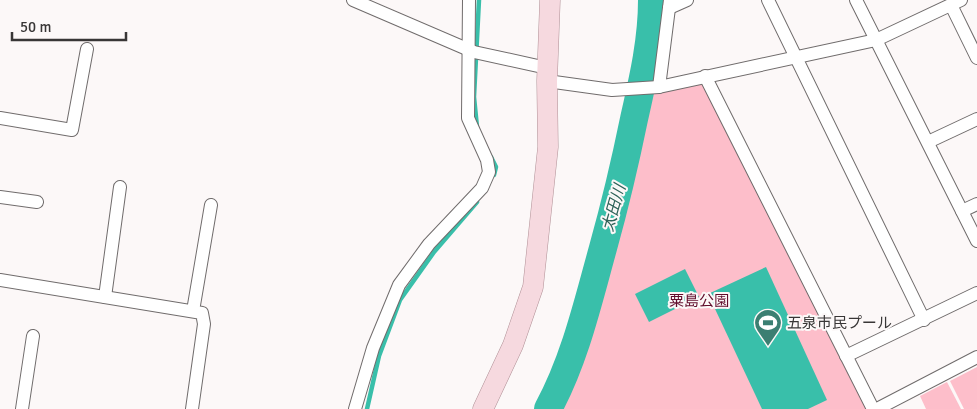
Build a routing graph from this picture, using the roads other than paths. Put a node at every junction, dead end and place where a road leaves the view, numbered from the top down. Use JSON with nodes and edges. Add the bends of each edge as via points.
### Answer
{"nodes":[{"id":1,"x":352,"y":0,"type":"edge"},
{"id":2,"x":469,"y":0,"type":"edge"},
{"id":3,"x":550,"y":0,"type":"edge"},
{"id":4,"x":687,"y":0,"type":"edge"},
{"id":5,"x":768,"y":0,"type":"edge"},
{"id":6,"x":856,"y":0,"type":"edge"},
{"id":7,"x":956,"y":2,"type":"edge"},
{"id":8,"x":669,"y":4,"type":"edge"},
{"id":9,"x":876,"y":40,"type":"junction"},
{"id":10,"x":87,"y":49,"type":"dead end"},
{"id":11,"x":468,"y":49,"type":"junction"},
{"id":12,"x":795,"y":56,"type":"junction"},
{"id":13,"x":977,"y":58,"type":"edge"},
{"id":14,"x":547,"y":74,"type":"junction"},
{"id":15,"x":705,"y":76,"type":"junction"},
{"id":16,"x":659,"y":86,"type":"junction"},
{"id":17,"x":0,"y":118,"type":"edge"},
{"id":18,"x":977,"y":119,"type":"edge"},
{"id":19,"x":928,"y":142,"type":"junction"},
{"id":20,"x":120,"y":187,"type":"dead end"},
{"id":21,"x":0,"y":197,"type":"edge"},
{"id":22,"x":37,"y":202,"type":"dead end"},
{"id":23,"x":977,"y":204,"type":"edge"},
{"id":24,"x":210,"y":205,"type":"dead end"},
{"id":25,"x":962,"y":212,"type":"junction"},
{"id":26,"x":977,"y":241,"type":"edge"},
{"id":27,"x":0,"y":280,"type":"edge"},
{"id":28,"x":977,"y":293,"type":"edge"},
{"id":29,"x":105,"y":297,"type":"junction"},
{"id":30,"x":193,"y":311,"type":"junction"},
{"id":31,"x":924,"y":320,"type":"junction"},
{"id":32,"x":33,"y":336,"type":"dead end"},
{"id":33,"x":846,"y":356,"type":"junction"},
{"id":34,"x":977,"y":357,"type":"edge"},
{"id":35,"x":22,"y":409,"type":"edge"},
{"id":36,"x":192,"y":409,"type":"edge"},
{"id":37,"x":355,"y":409,"type":"edge"},
{"id":38,"x":483,"y":409,"type":"edge"},
{"id":39,"x":875,"y":409,"type":"edge"}],
"edges":[{"from":1,"to":11,"type":"street"},
{"from":2,"to":11,"type":"street"},
{"from":3,"to":14,"type":"main road"},
{"from":4,"to":8,"type":"street"},
{"from":5,"to":12,"type":"street"},
{"from":6,"to":9,"type":"street"},
{"from":7,"to":9,"type":"street"},
{"from":7,"to":13,"type":"street"},
{"from":8,"to":16,"type":"street"},
{"from":9,"to":12,"type":"street"},
{"from":9,"to":19,"type":"street"},
{"from":10,"to":17,"type":"street","via":[[72,130]]},
{"from":11,"to":14,"type":"street"},
{"from":11,"to":37,"type":"street","via":[[468,118],[489,172],[482,188],[429,244],[399,284],[373,348]]},
{"from":12,"to":15,"type":"street"},
{"from":12,"to":31,"type":"street"},
{"from":14,"to":16,"type":"street","via":[[612,90]]},
{"from":14,"to":38,"type":"main road","via":[[548,147],[533,287],[513,344]]},
{"from":15,"to":16,"type":"street"},
{"from":15,"to":33,"type":"street"},
{"from":18,"to":19,"type":"street"},
{"from":19,"to":25,"type":"street"},
{"from":20,"to":29,"type":"street"},
{"from":21,"to":22,"type":"street"},
{"from":23,"to":25,"type":"street"},
{"from":24,"to":30,"type":"street"},
{"from":25,"to":26,"type":"street"},
{"from":27,"to":29,"type":"street"},
{"from":28,"to":31,"type":"street"},
{"from":29,"to":30,"type":"street"},
{"from":30,"to":36,"type":"street","via":[[202,313],[204,324]]},
{"from":31,"to":33,"type":"street"},
{"from":32,"to":35,"type":"street"},
{"from":33,"to":39,"type":"street"},
{"from":34,"to":39,"type":"street"}]}
